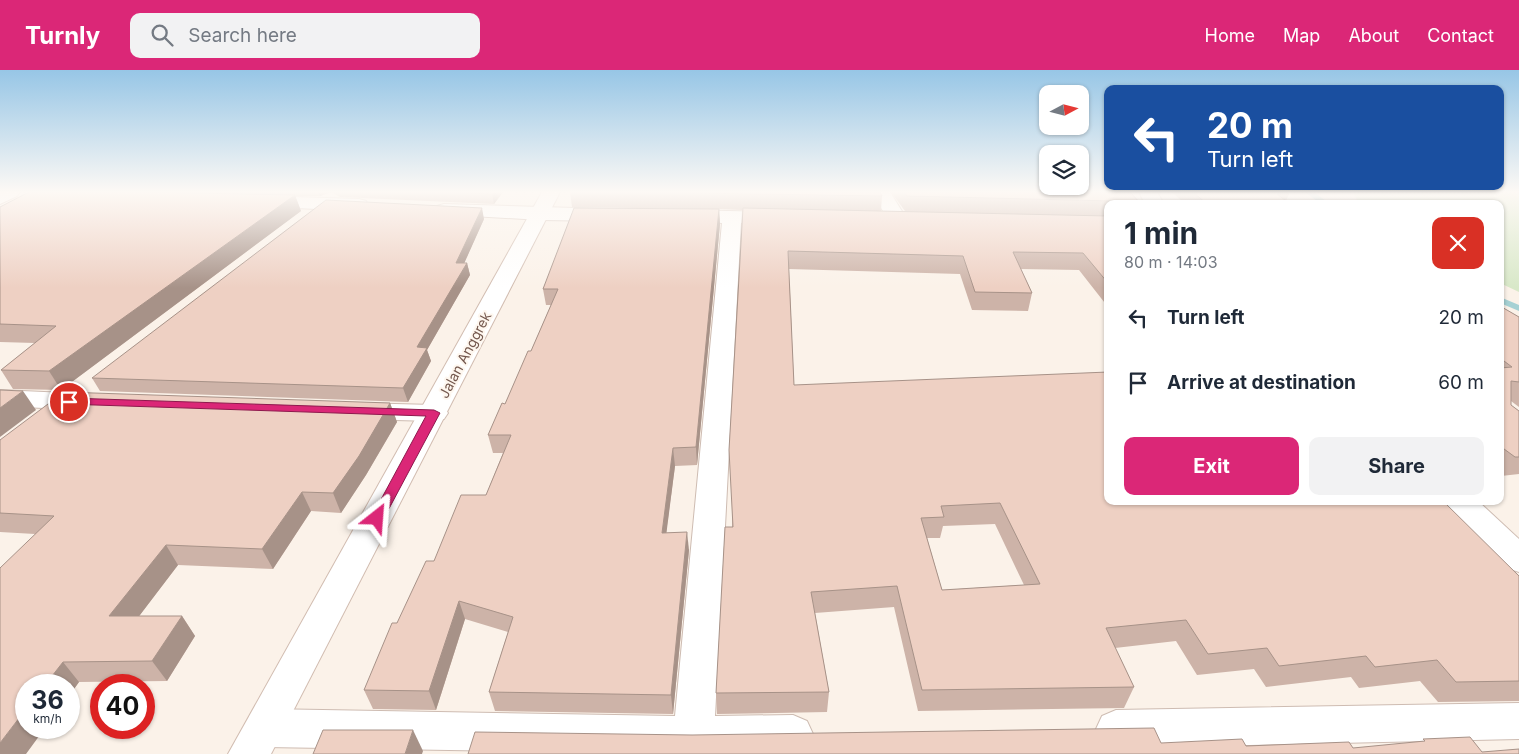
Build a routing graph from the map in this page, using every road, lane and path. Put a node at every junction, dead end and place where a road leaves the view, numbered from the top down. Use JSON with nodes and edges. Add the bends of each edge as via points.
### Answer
{"nodes":[{"id":1,"x":299,"y":224,"type":"edge"},
{"id":2,"x":535,"y":224,"type":"edge"},
{"id":3,"x":731,"y":224,"type":"edge"},
{"id":4,"x":294,"y":228,"type":"edge"},
{"id":5,"x":100,"y":393,"type":"edge"},
{"id":6,"x":0,"y":398,"type":"edge"},
{"id":7,"x":69,"y":402,"type":"junction"},
{"id":8,"x":335,"y":410,"type":"edge"},
{"id":9,"x":434,"y":413,"type":"junction"},
{"id":10,"x":38,"y":424,"type":"edge"},
{"id":11,"x":1462,"y":505,"type":"edge"},
{"id":12,"x":1519,"y":559,"type":"edge"},
{"id":13,"x":1519,"y":721,"type":"edge"},
{"id":14,"x":1080,"y":730,"type":"edge"},
{"id":15,"x":832,"y":734,"type":"edge"},
{"id":16,"x":694,"y":735,"type":"junction"},
{"id":17,"x":257,"y":741,"type":"edge"}],
"edges":[{"from":1,"to":4,"type":"street"},
{"from":2,"to":9,"type":"street","name":"Jalan Anggrek"},
{"from":3,"to":16,"type":"street"},
{"from":5,"to":7,"type":"street"},
{"from":6,"to":7,"type":"street"},
{"from":7,"to":10,"type":"street"},
{"from":8,"to":9,"type":"street"},
{"from":9,"to":17,"type":"street","name":"Jalan Anggrek"},
{"from":11,"to":12,"type":"street"},
{"from":13,"to":14,"type":"street"},
{"from":15,"to":16,"type":"street"},
{"from":16,"to":17,"type":"street"}]}
